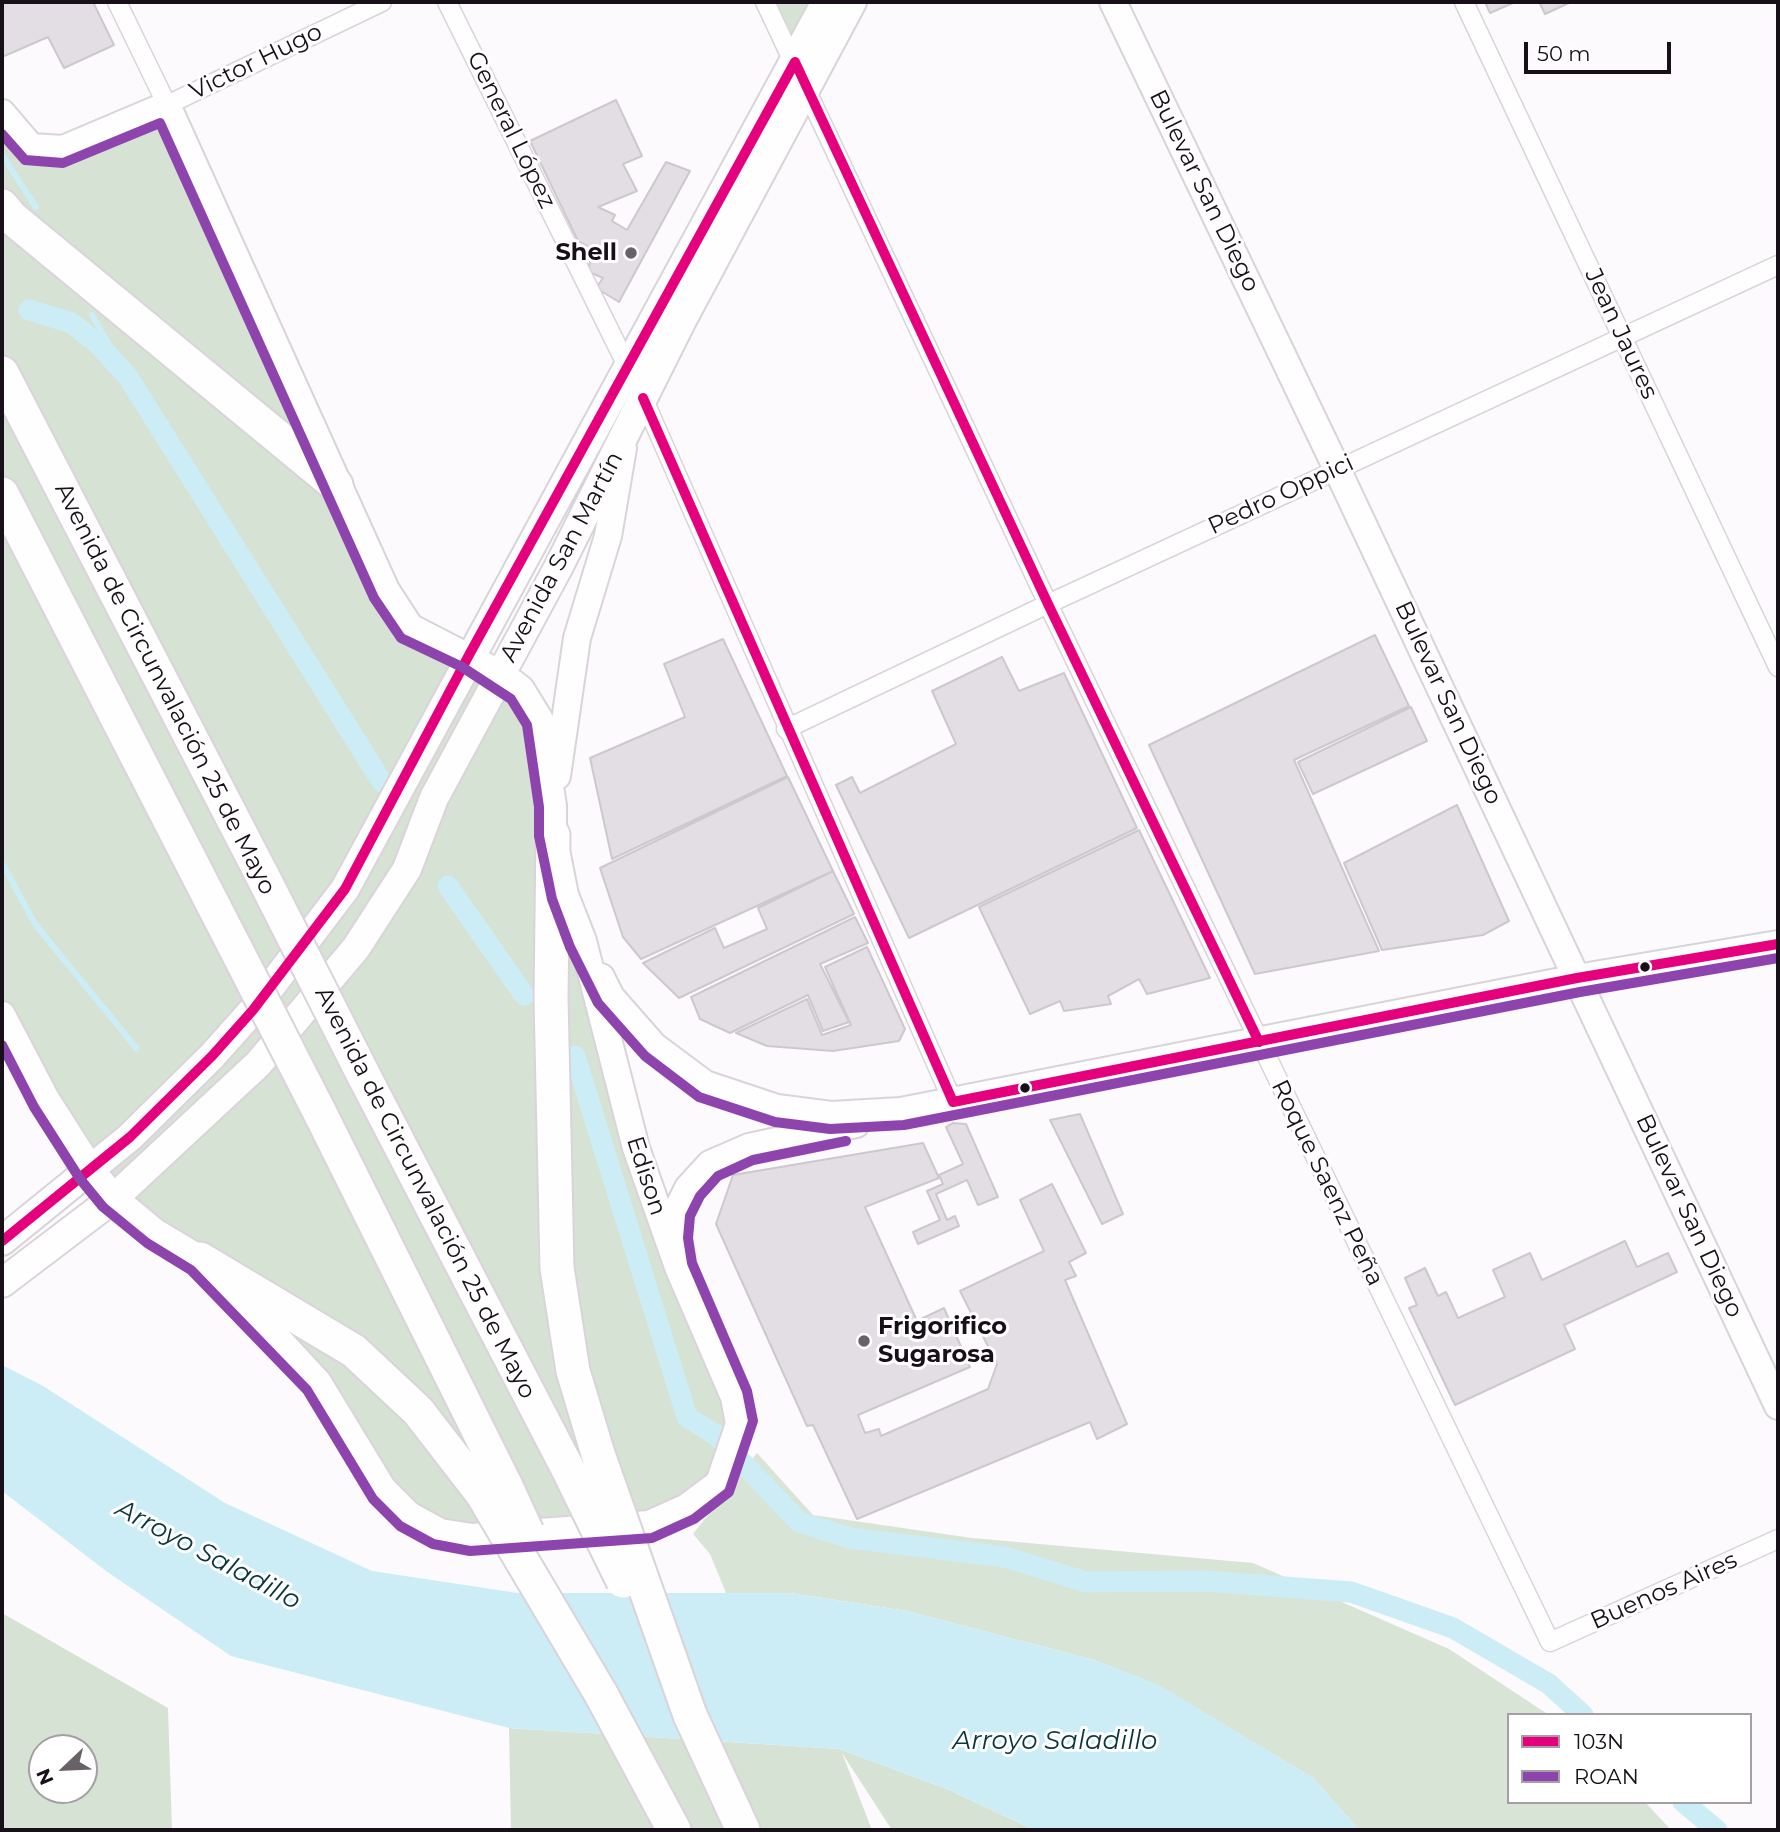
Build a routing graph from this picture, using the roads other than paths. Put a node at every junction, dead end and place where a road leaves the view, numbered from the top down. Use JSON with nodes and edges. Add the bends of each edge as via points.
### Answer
{"nodes":[{"id":1,"x":117,"y":2,"type":"edge"},
{"id":2,"x":382,"y":2,"type":"edge"},
{"id":3,"x":447,"y":2,"type":"edge"},
{"id":4,"x":765,"y":2,"type":"edge"},
{"id":5,"x":827,"y":2,"type":"edge"},
{"id":6,"x":852,"y":2,"type":"edge"},
{"id":7,"x":1113,"y":2,"type":"edge"},
{"id":8,"x":1464,"y":2,"type":"edge"},
{"id":9,"x":795,"y":62,"type":"junction"},
{"id":10,"x":807,"y":87,"type":"junction"},
{"id":11,"x":167,"y":105,"type":"junction"},
{"id":12,"x":2,"y":113,"type":"edge"},
{"id":13,"x":2,"y":205,"type":"edge"},
{"id":14,"x":1778,"y":265,"type":"edge"},
{"id":15,"x":1623,"y":338,"type":"junction"},
{"id":16,"x":627,"y":368,"type":"junction"},
{"id":17,"x":6,"y":382,"type":"edge"},
{"id":18,"x":643,"y":398,"type":"junction"},
{"id":19,"x":624,"y":440,"type":"junction"},
{"id":20,"x":1337,"y":468,"type":"junction"},
{"id":21,"x":336,"y":485,"type":"junction"},
{"id":22,"x":2,"y":494,"type":"edge"},
{"id":23,"x":1048,"y":604,"type":"junction"},
{"id":24,"x":469,"y":656,"type":"junction"},
{"id":25,"x":1778,"y":667,"type":"edge"},
{"id":26,"x":501,"y":674,"type":"junction"},
{"id":27,"x":786,"y":729,"type":"junction"},
{"id":28,"x":553,"y":821,"type":"junction"},
{"id":29,"x":583,"y":941,"type":"junction"},
{"id":30,"x":1778,"y":944,"type":"edge"},
{"id":31,"x":1577,"y":978,"type":"junction"},
{"id":32,"x":2,"y":1015,"type":"edge"},
{"id":33,"x":1259,"y":1042,"type":"junction"},
{"id":34,"x":953,"y":1102,"type":"junction"},
{"id":35,"x":901,"y":1111,"type":"junction"},
{"id":36,"x":92,"y":1171,"type":"junction"},
{"id":37,"x":114,"y":1198,"type":"junction"},
{"id":38,"x":2,"y":1241,"type":"edge"},
{"id":39,"x":201,"y":1259,"type":"junction"},
{"id":40,"x":678,"y":1267,"type":"junction"},
{"id":41,"x":6,"y":1280,"type":"edge"},
{"id":42,"x":1778,"y":1406,"type":"edge"},
{"id":43,"x":494,"y":1490,"type":"junction"},
{"id":44,"x":1778,"y":1539,"type":"edge"},
{"id":45,"x":1550,"y":1642,"type":"joint"},
{"id":46,"x":690,"y":1715,"type":"junction"},
{"id":47,"x":674,"y":1830,"type":"edge"},
{"id":48,"x":743,"y":1830,"type":"edge"}],
"edges":[{"from":1,"to":11,"type":"street"},
{"from":2,"to":11,"type":"street","name":"Victor Hugo"},
{"from":3,"to":16,"type":"street","name":"General López"},
{"from":4,"to":9,"type":"street","name":"Roque Saenz Peña"},
{"from":5,"to":9,"type":"main road","name":"Avenida San Martín"},
{"from":6,"to":10,"type":"main road","name":"Avenida San Martín"},
{"from":7,"to":20,"type":"main road","name":"Bulevar San Diego"},
{"from":8,"to":15,"type":"street","name":"Jean Jaures"},
{"from":9,"to":10,"type":"street","name":"Roque Saenz Peña"},
{"from":9,"to":16,"type":"main road","name":"Avenida San Martín"},
{"from":10,"to":18,"type":"main road","name":"Avenida San Martín"},
{"from":10,"to":23,"type":"street","name":"Roque Saenz Peña"},
{"from":11,"to":12,"type":"main road","via":[[63,149],[31,147]]},
{"from":11,"to":21,"type":"main road"},
{"from":13,"to":21,"type":"highway","via":[[12,218]]},
{"from":14,"to":15,"type":"street","name":"Pedro Oppici"},
{"from":15,"to":20,"type":"street","name":"Pedro Oppici"},
{"from":15,"to":25,"type":"street","name":"Jean Jaures"},
{"from":16,"to":18,"type":"street","name":"General López"},
{"from":16,"to":24,"type":"main road","name":"Avenida San Martín"},
{"from":17,"to":46,"type":"highway","name":"Avenida de Circunvalación 25 de Mayo","bridge":true,"via":[[569,1471]]},
{"from":18,"to":19,"type":"main road","name":"Avenida San Martín"},
{"from":18,"to":27,"type":"street","name":"General López"},
{"from":19,"to":26,"type":"main road","name":"Avenida San Martín"},
{"from":19,"to":28,"type":"main road","via":[[608,537],[577,638]]},
{"from":20,"to":23,"type":"street","name":"Pedro Oppici"},
{"from":20,"to":31,"type":"main road","name":"Bulevar San Diego"},
{"from":21,"to":24,"type":"main road","via":[[386,590],[410,627]]},
{"from":22,"to":43,"type":"highway","bridge":true,"via":[[319,1111]]},
{"from":23,"to":27,"type":"street","name":"Pedro Oppici"},
{"from":23,"to":33,"type":"street","name":"Roque Saenz Peña"},
{"from":24,"to":26,"type":"main road"},
{"from":24,"to":36,"type":"main road","name":"Avenida San Martín","via":[[345,889],[212,1056]]},
{"from":26,"to":28,"type":"main road","via":[[521,689],[540,720]]},
{"from":26,"to":37,"type":"main road","name":"Avenida San Martín","via":[[434,798],[407,869],[355,948],[258,1064]]},
{"from":27,"to":34,"type":"street","name":"General López"},
{"from":28,"to":29,"type":"main road","via":[[565,895]]},
{"from":28,"to":46,"type":"highway","bridge":true,"via":[[551,999],[557,1268],[573,1371]]},
{"from":29,"to":35,"type":"main road","via":[[611,997],[654,1046],[705,1084],[777,1108],[831,1115]]},
{"from":29,"to":40,"type":"main road","name":"Edison","via":[[636,1148]]},
{"from":30,"to":31,"type":"main road"},
{"from":31,"to":33,"type":"main road"},
{"from":31,"to":42,"type":"main road","name":"Bulevar San Diego"},
{"from":32,"to":36,"type":"main road","via":[[46,1099]]},
{"from":33,"to":34,"type":"main road"},
{"from":33,"to":45,"type":"street","name":"Roque Saenz Peña"},
{"from":34,"to":35,"type":"main road"},
{"from":35,"to":40,"type":"main road","via":[[749,1147],[710,1164],[688,1188],[677,1212]]},
{"from":36,"to":37,"type":"main road"},
{"from":36,"to":38,"type":"main road","name":"Avenida San Martín"},
{"from":37,"to":39,"type":"main road","via":[[155,1232]]},
{"from":37,"to":41,"type":"main road","name":"Avenida San Martín"},
{"from":39,"to":40,"type":"main road","name":"Edison","via":[[318,1382],[383,1489],[409,1515],[440,1532],[472,1537],[649,1524],[687,1507],[719,1483],[739,1424],[734,1397]]},
{"from":39,"to":43,"type":"highway","via":[[354,1351]]},
{"from":43,"to":47,"type":"highway","bridge":true},
{"from":44,"to":45,"type":"street","name":"Buenos Aires"},
{"from":46,"to":48,"type":"highway","name":"Avenida de Circunvalación 25 de Mayo"}]}
